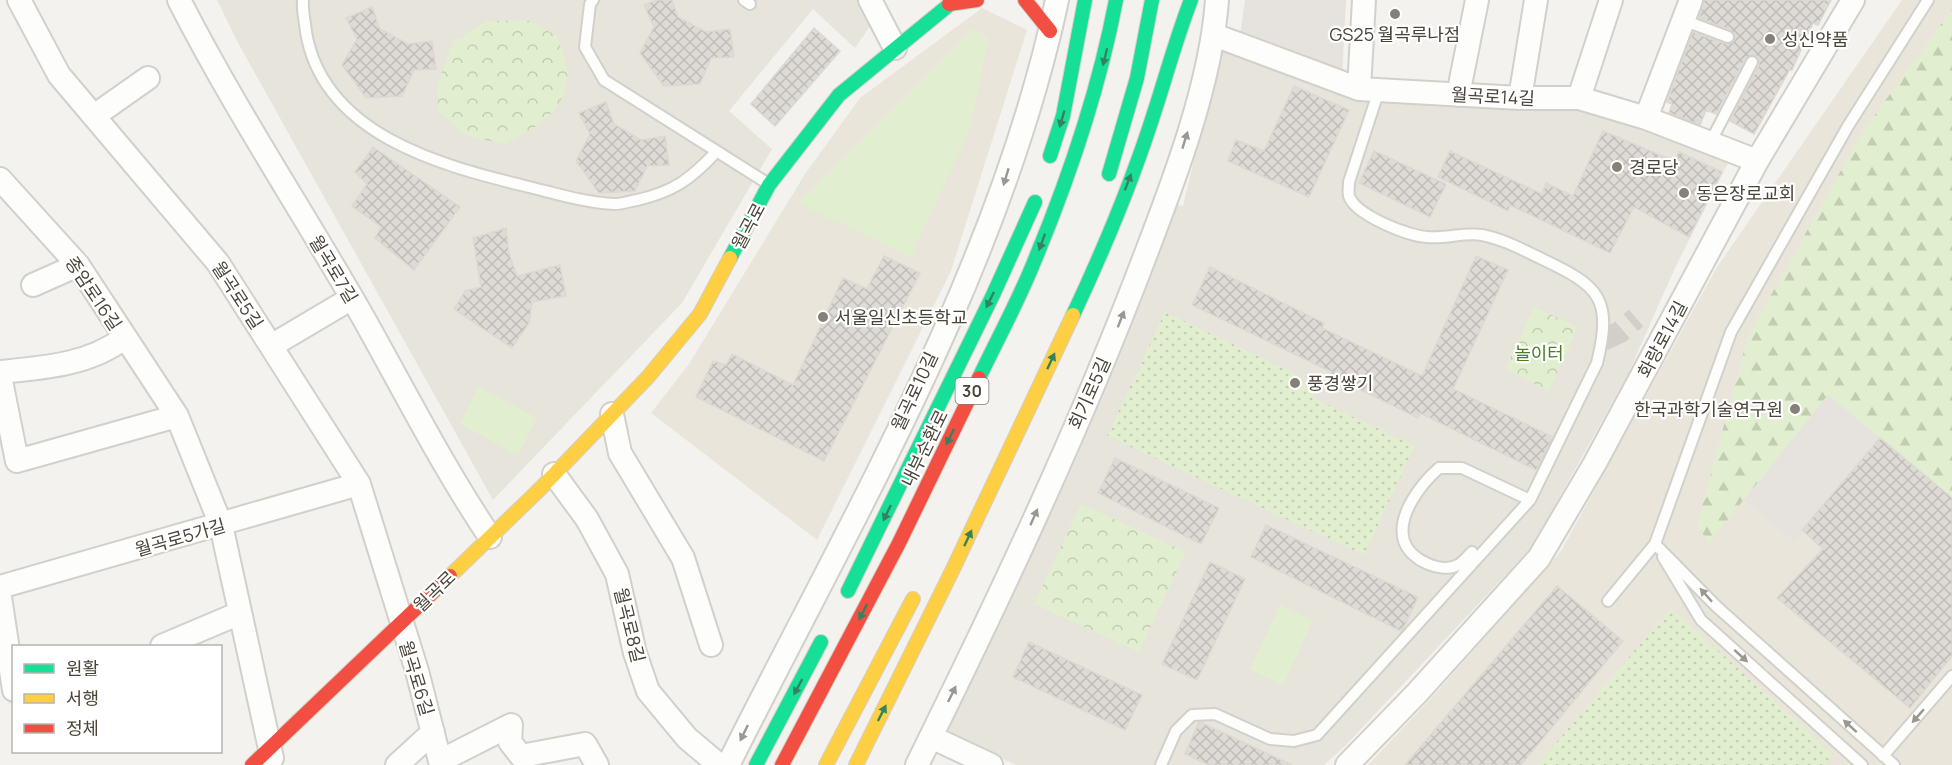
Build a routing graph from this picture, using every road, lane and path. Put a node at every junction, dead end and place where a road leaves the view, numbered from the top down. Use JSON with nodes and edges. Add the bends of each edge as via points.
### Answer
{"nodes":[{"id":1,"x":19,"y":0,"type":"edge"},
{"id":2,"x":179,"y":0,"type":"edge"},
{"id":3,"x":303,"y":0,"type":"edge"},
{"id":4,"x":593,"y":0,"type":"edge"},
{"id":5,"x":870,"y":0,"type":"edge"},
{"id":6,"x":977,"y":0,"type":"edge"},
{"id":7,"x":1025,"y":0,"type":"edge"},
{"id":8,"x":1057,"y":0,"type":"edge"},
{"id":9,"x":1085,"y":0,"type":"edge"},
{"id":10,"x":1116,"y":0,"type":"edge"},
{"id":11,"x":1152,"y":0,"type":"edge"},
{"id":12,"x":1182,"y":0,"type":"edge"},
{"id":13,"x":1191,"y":0,"type":"edge"},
{"id":14,"x":1217,"y":0,"type":"edge"},
{"id":15,"x":1364,"y":0,"type":"edge"},
{"id":16,"x":1477,"y":0,"type":"edge"},
{"id":17,"x":1536,"y":0,"type":"edge"},
{"id":18,"x":1611,"y":0,"type":"edge"},
{"id":19,"x":1853,"y":0,"type":"edge"},
{"id":20,"x":1928,"y":0,"type":"edge"},
{"id":21,"x":952,"y":2,"type":"edge"},
{"id":22,"x":1687,"y":10,"type":"edge"},
{"id":23,"x":1050,"y":31,"type":"junction"},
{"id":24,"x":1214,"y":35,"type":"junction"},
{"id":25,"x":1728,"y":37,"type":"dead end"},
{"id":26,"x":896,"y":48,"type":"junction"},
{"id":27,"x":1172,"y":50,"type":"junction"},
{"id":28,"x":1752,"y":62,"type":"dead end"},
{"id":29,"x":148,"y":78,"type":"dead end"},
{"id":30,"x":1369,"y":89,"type":"junction"},
{"id":31,"x":1458,"y":95,"type":"junction"},
{"id":32,"x":1520,"y":98,"type":"junction"},
{"id":33,"x":1579,"y":98,"type":"junction"},
{"id":34,"x":94,"y":116,"type":"junction"},
{"id":35,"x":1646,"y":118,"type":"junction"},
{"id":36,"x":1710,"y":143,"type":"junction"},
{"id":37,"x":716,"y":152,"type":"junction"},
{"id":38,"x":1757,"y":161,"type":"junction"},
{"id":39,"x":1046,"y":170,"type":"dead end"},
{"id":40,"x":0,"y":179,"type":"edge"},
{"id":41,"x":1106,"y":183,"type":"dead end"},
{"id":42,"x":769,"y":185,"type":"junction"},
{"id":43,"x":1039,"y":191,"type":"dead end"},
{"id":44,"x":78,"y":266,"type":"junction"},
{"id":45,"x":33,"y":285,"type":"dead end"},
{"id":46,"x":352,"y":298,"type":"junction"},
{"id":47,"x":124,"y":338,"type":"junction"},
{"id":48,"x":271,"y":346,"type":"junction"},
{"id":49,"x":0,"y":374,"type":"edge"},
{"id":50,"x":612,"y":414,"type":"junction"},
{"id":51,"x":177,"y":416,"type":"junction"},
{"id":52,"x":555,"y":474,"type":"junction"},
{"id":53,"x":359,"y":484,"type":"junction"},
{"id":54,"x":1530,"y":500,"type":"junction"},
{"id":55,"x":221,"y":525,"type":"junction"},
{"id":56,"x":490,"y":537,"type":"junction"},
{"id":57,"x":1655,"y":544,"type":"junction"},
{"id":58,"x":1472,"y":552,"type":"dead end"},
{"id":59,"x":0,"y":587,"type":"edge"},
{"id":60,"x":920,"y":587,"type":"dead end"},
{"id":61,"x":0,"y":597,"type":"edge"},
{"id":62,"x":1608,"y":601,"type":"dead end"},
{"id":63,"x":842,"y":604,"type":"dead end"},
{"id":64,"x":240,"y":613,"type":"junction"},
{"id":65,"x":400,"y":624,"type":"junction"},
{"id":66,"x":826,"y":634,"type":"dead end"},
{"id":67,"x":164,"y":645,"type":"edge"},
{"id":68,"x":711,"y":645,"type":"dead end"},
{"id":69,"x":1952,"y":676,"type":"edge"},
{"id":70,"x":12,"y":677,"type":"edge"},
{"id":71,"x":433,"y":732,"type":"junction"},
{"id":72,"x":930,"y":737,"type":"junction"},
{"id":73,"x":1883,"y":756,"type":"junction"},
{"id":74,"x":271,"y":757,"type":"edge"},
{"id":75,"x":440,"y":763,"type":"edge"},
{"id":76,"x":252,"y":765,"type":"edge"},
{"id":77,"x":398,"y":765,"type":"edge"},
{"id":78,"x":597,"y":765,"type":"edge"},
{"id":79,"x":719,"y":765,"type":"edge"},
{"id":80,"x":728,"y":765,"type":"edge"},
{"id":81,"x":756,"y":765,"type":"edge"},
{"id":82,"x":782,"y":765,"type":"edge"},
{"id":83,"x":826,"y":765,"type":"edge"},
{"id":84,"x":856,"y":765,"type":"edge"},
{"id":85,"x":917,"y":765,"type":"edge"},
{"id":86,"x":991,"y":765,"type":"edge"},
{"id":87,"x":1161,"y":765,"type":"edge"},
{"id":88,"x":1347,"y":765,"type":"edge"},
{"id":89,"x":1862,"y":765,"type":"edge"},
{"id":90,"x":1894,"y":765,"type":"edge"}],
"edges":[{"from":1,"to":34,"type":"street","name":"월곡로5길","via":[[59,75]]},
{"from":2,"to":46,"type":"street","name":"월곡로7길","via":[[259,144]]},
{"from":3,"to":37,"type":"lane","via":[[309,50],[327,88],[358,120],[404,148],[460,169],[616,204],[663,194],[695,175]]},
{"from":4,"to":37,"type":"lane","via":[[585,47],[604,80]]},
{"from":5,"to":26,"type":"street"},
{"from":6,"to":21,"type":"main road"},
{"from":7,"to":23,"type":"main road"},
{"from":8,"to":23,"type":"street","name":"월곡로10길"},
{"from":9,"to":39,"type":"main road","one_way":true,"via":[[1063,116]]},
{"from":10,"to":82,"type":"main road","name":"내부순환로","number":"30","one_way":true,"via":[[1106,58],[1034,263],[899,543]]},
{"from":11,"to":41,"type":"main road","via":[[1137,78]]},
{"from":12,"to":27,"type":"main road"},
{"from":13,"to":27,"type":"main road"},
{"from":14,"to":24,"type":"street","name":"회기로5길"},
{"from":15,"to":30,"type":"street"},
{"from":16,"to":31,"type":"street"},
{"from":17,"to":32,"type":"street"},
{"from":18,"to":33,"type":"street"},
{"from":19,"to":38,"type":"street","name":"화랑로14길"},
{"from":20,"to":57,"type":"lane","via":[[1848,126],[1731,332]]},
{"from":21,"to":26,"type":"main road","name":"월곡로"},
{"from":22,"to":25,"type":"lane"},
{"from":22,"to":35,"type":"street"},
{"from":23,"to":80,"type":"street","name":"월곡로10길","one_way":true,"via":[[998,203],[968,276],[846,534]]},
{"from":24,"to":30,"type":"street"},
{"from":72,"to":24,"type":"street","name":"회기로5길","one_way":true,"via":[[991,616],[1115,335],[1168,196]]},
{"from":26,"to":42,"type":"main road","name":"월곡로","via":[[839,95]]},
{"from":84,"to":27,"type":"main road","one_way":true,"via":[[1100,258],[1155,110]]},
{"from":28,"to":36,"type":"lane"},
{"from":29,"to":34,"type":"street"},
{"from":30,"to":31,"type":"street","name":"월곡로14길"},
{"from":30,"to":54,"type":"lane","via":[[1349,182],[1349,196],[1361,211],[1405,233],[1429,237],[1482,235],[1504,242],[1576,275],[1597,293],[1604,315],[1597,363]]},
{"from":31,"to":32,"type":"street","name":"월곡로14길"},
{"from":32,"to":33,"type":"street","name":"월곡로14길"},
{"from":33,"to":35,"type":"street","name":"월곡로14길"},
{"from":34,"to":48,"type":"street","name":"월곡로5길","via":[[218,263]]},
{"from":35,"to":36,"type":"street","name":"월곡로14길"},
{"from":36,"to":38,"type":"street","name":"월곡로14길"},
{"from":37,"to":42,"type":"lane"},
{"from":38,"to":88,"type":"street","name":"화랑로14길","via":[[1595,463],[1539,558]]},
{"from":40,"to":44,"type":"street","name":"종암로16길"},
{"from":42,"to":50,"type":"main road","name":"월곡로","via":[[700,314]]},
{"from":43,"to":63,"type":"main road","one_way":true,"via":[[993,295]]},
{"from":44,"to":45,"type":"street"},
{"from":44,"to":47,"type":"street","name":"종암로16길"},
{"from":46,"to":48,"type":"street"},
{"from":46,"to":56,"type":"street","name":"월곡로7길","via":[[451,478]]},
{"from":47,"to":49,"type":"street","via":[[108,350],[55,366]]},
{"from":47,"to":51,"type":"street","name":"종암로16길"},
{"from":48,"to":53,"type":"street","name":"월곡로5길"},
{"from":49,"to":51,"type":"street","via":[[17,461]]},
{"from":50,"to":52,"type":"main road","name":"월곡로"},
{"from":50,"to":68,"type":"street","via":[[620,453],[683,558]]},
{"from":51,"to":55,"type":"street","name":"종암로16길"},
{"from":52,"to":56,"type":"main road","name":"월곡로"},
{"from":52,"to":79,"type":"street","name":"월곡로8길","via":[[587,519],[617,574],[648,691],[687,738]]},
{"from":53,"to":55,"type":"street","name":"월곡로5가길"},
{"from":53,"to":65,"type":"street","name":"월곡로5길"},
{"from":54,"to":58,"type":"lane","via":[[1462,468],[1439,468],[1422,484],[1404,522],[1404,541],[1416,558],[1438,568],[1458,565]]},
{"from":54,"to":87,"type":"lane","via":[[1317,735],[1294,741],[1270,739],[1215,714],[1192,715],[1176,730]]},
{"from":55,"to":59,"type":"street","name":"월곡로5가길"},
{"from":55,"to":64,"type":"street","name":"종암로16길"},
{"from":56,"to":65,"type":"main road","name":"월곡로"},
{"from":57,"to":62,"type":"lane"},
{"from":73,"to":57,"type":"lane","one_way":true,"via":[[1716,606]]},
{"from":57,"to":89,"type":"lane","one_way":true,"via":[[1701,620]]},
{"from":60,"to":83,"type":"main road"},
{"from":61,"to":70,"type":"street"},
{"from":64,"to":67,"type":"street"},
{"from":64,"to":74,"type":"street","name":"종암로16길"},
{"from":65,"to":71,"type":"street","name":"월곡로6길"},
{"from":65,"to":74,"type":"main road","name":"월곡로"},
{"from":66,"to":81,"type":"main road","one_way":true},
{"from":69,"to":73,"type":"lane","one_way":true},
{"from":71,"to":75,"type":"street","name":"월곡로6길"},
{"from":71,"to":77,"type":"street","name":"월곡로6길"},
{"from":72,"to":85,"type":"street","name":"회기로5길"},
{"from":72,"to":86,"type":"street"},
{"from":73,"to":90,"type":"lane"},
{"from":74,"to":76,"type":"main road","name":"월곡로"},
{"from":75,"to":78,"type":"street","name":"월곡로6길","via":[[511,725],[510,742],[522,756],[585,744]]}]}
